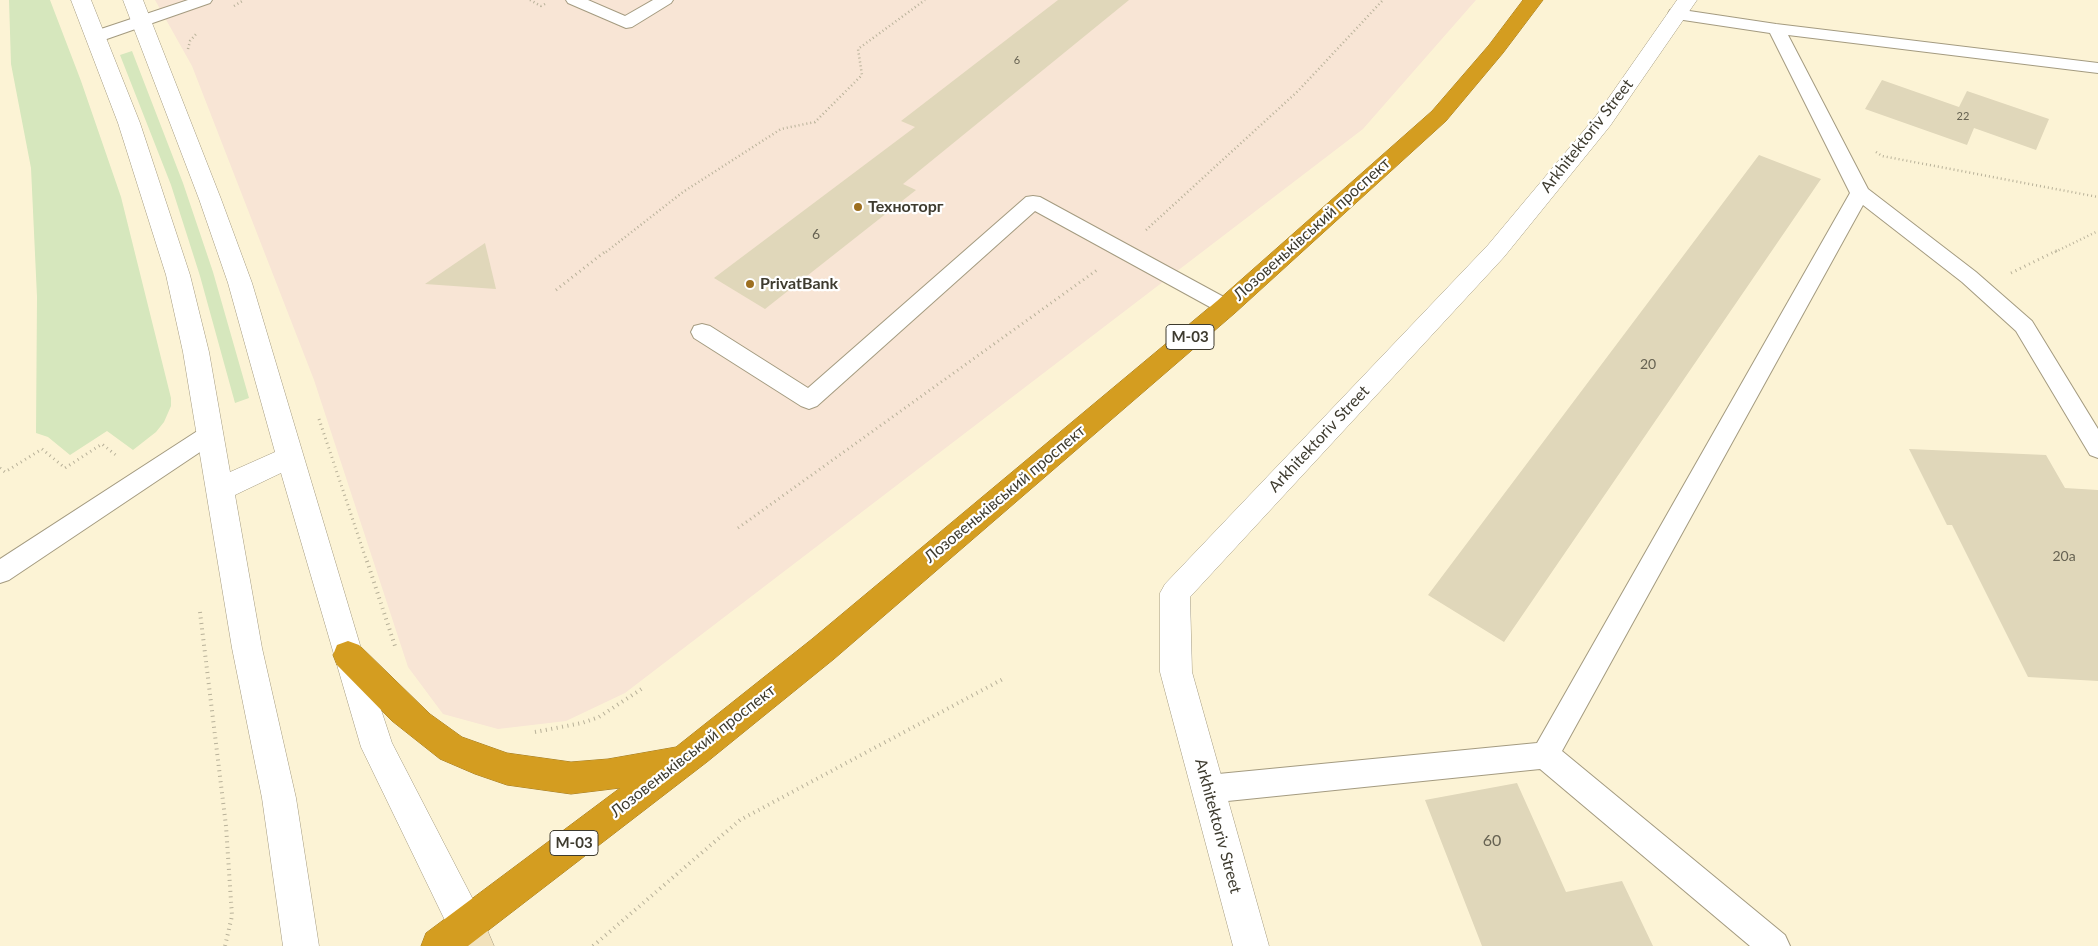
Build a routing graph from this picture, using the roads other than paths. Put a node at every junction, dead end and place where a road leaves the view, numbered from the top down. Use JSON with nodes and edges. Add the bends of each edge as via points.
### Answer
{"nodes":[{"id":1,"x":81,"y":0,"type":"edge"},
{"id":2,"x":179,"y":0,"type":"edge"},
{"id":3,"x":204,"y":0,"type":"edge"},
{"id":4,"x":574,"y":0,"type":"edge"},
{"id":5,"x":665,"y":0,"type":"edge"},
{"id":6,"x":1533,"y":0,"type":"edge"},
{"id":7,"x":1682,"y":7,"type":"edge"},
{"id":8,"x":137,"y":11,"type":"edge"},
{"id":9,"x":1776,"y":29,"type":"junction"},
{"id":10,"x":95,"y":37,"type":"junction"},
{"id":11,"x":2098,"y":68,"type":"edge"},
{"id":12,"x":1860,"y":193,"type":"junction"},
{"id":13,"x":1226,"y":307,"type":"junction"},
{"id":14,"x":702,"y":332,"type":"dead end"},
{"id":15,"x":210,"y":434,"type":"junction"},
{"id":16,"x":2098,"y":449,"type":"edge"},
{"id":17,"x":290,"y":457,"type":"junction"},
{"id":18,"x":220,"y":489,"type":"junction"},
{"id":19,"x":0,"y":572,"type":"edge"},
{"id":20,"x":348,"y":655,"type":"junction"},
{"id":21,"x":1545,"y":755,"type":"junction"},
{"id":22,"x":682,"y":761,"type":"junction"},
{"id":23,"x":1208,"y":789,"type":"junction"},
{"id":24,"x":461,"y":939,"type":"edge"},
{"id":25,"x":301,"y":946,"type":"edge"},
{"id":26,"x":1251,"y":946,"type":"edge"},
{"id":27,"x":1774,"y":946,"type":"edge"}],
"edges":[{"from":1,"to":10,"type":"street"},
{"from":2,"to":8,"type":"lane"},
{"from":3,"to":8,"type":"lane"},
{"from":4,"to":5,"type":"lane","via":[[626,24]]},
{"from":6,"to":13,"type":"highway","name":"Лозовеньківський проспект","number":"М-03","via":[[1439,116]]},
{"from":7,"to":9,"type":"lane"},
{"from":7,"to":23,"type":"street","name":"Arkhitektoriv Street","via":[[1603,121],[1496,251],[1175,593],[1176,672]]},
{"from":8,"to":10,"type":"lane"},
{"from":8,"to":17,"type":"street","via":[[240,283]]},
{"from":9,"to":11,"type":"lane"},
{"from":9,"to":12,"type":"lane"},
{"from":10,"to":15,"type":"street","via":[[129,123],[178,275]]},
{"from":12,"to":16,"type":"lane","via":[[1969,277],[2024,326]]},
{"from":12,"to":21,"type":"lane"},
{"from":13,"to":14,"type":"lane","via":[[1033,202],[809,400]]},
{"from":13,"to":22,"type":"highway","name":"Лозовеньківський проспект","number":"М-03","via":[[823,649]]},
{"from":15,"to":18,"type":"street"},
{"from":15,"to":19,"type":"lane"},
{"from":17,"to":18,"type":"street"},
{"from":17,"to":20,"type":"street"},
{"from":18,"to":25,"type":"street","via":[[247,648],[279,798]]},
{"from":20,"to":22,"type":"highway","via":[[419,725],[451,748],[475,759],[507,769],[570,778],[608,775]]},
{"from":20,"to":24,"type":"street","via":[[376,747]]},
{"from":21,"to":23,"type":"lane"},
{"from":21,"to":27,"type":"lane"},
{"from":22,"to":24,"type":"highway","name":"Лозовеньківський проспект","number":"М-03"},
{"from":23,"to":26,"type":"street","name":"Arkhitektoriv Street"}]}
